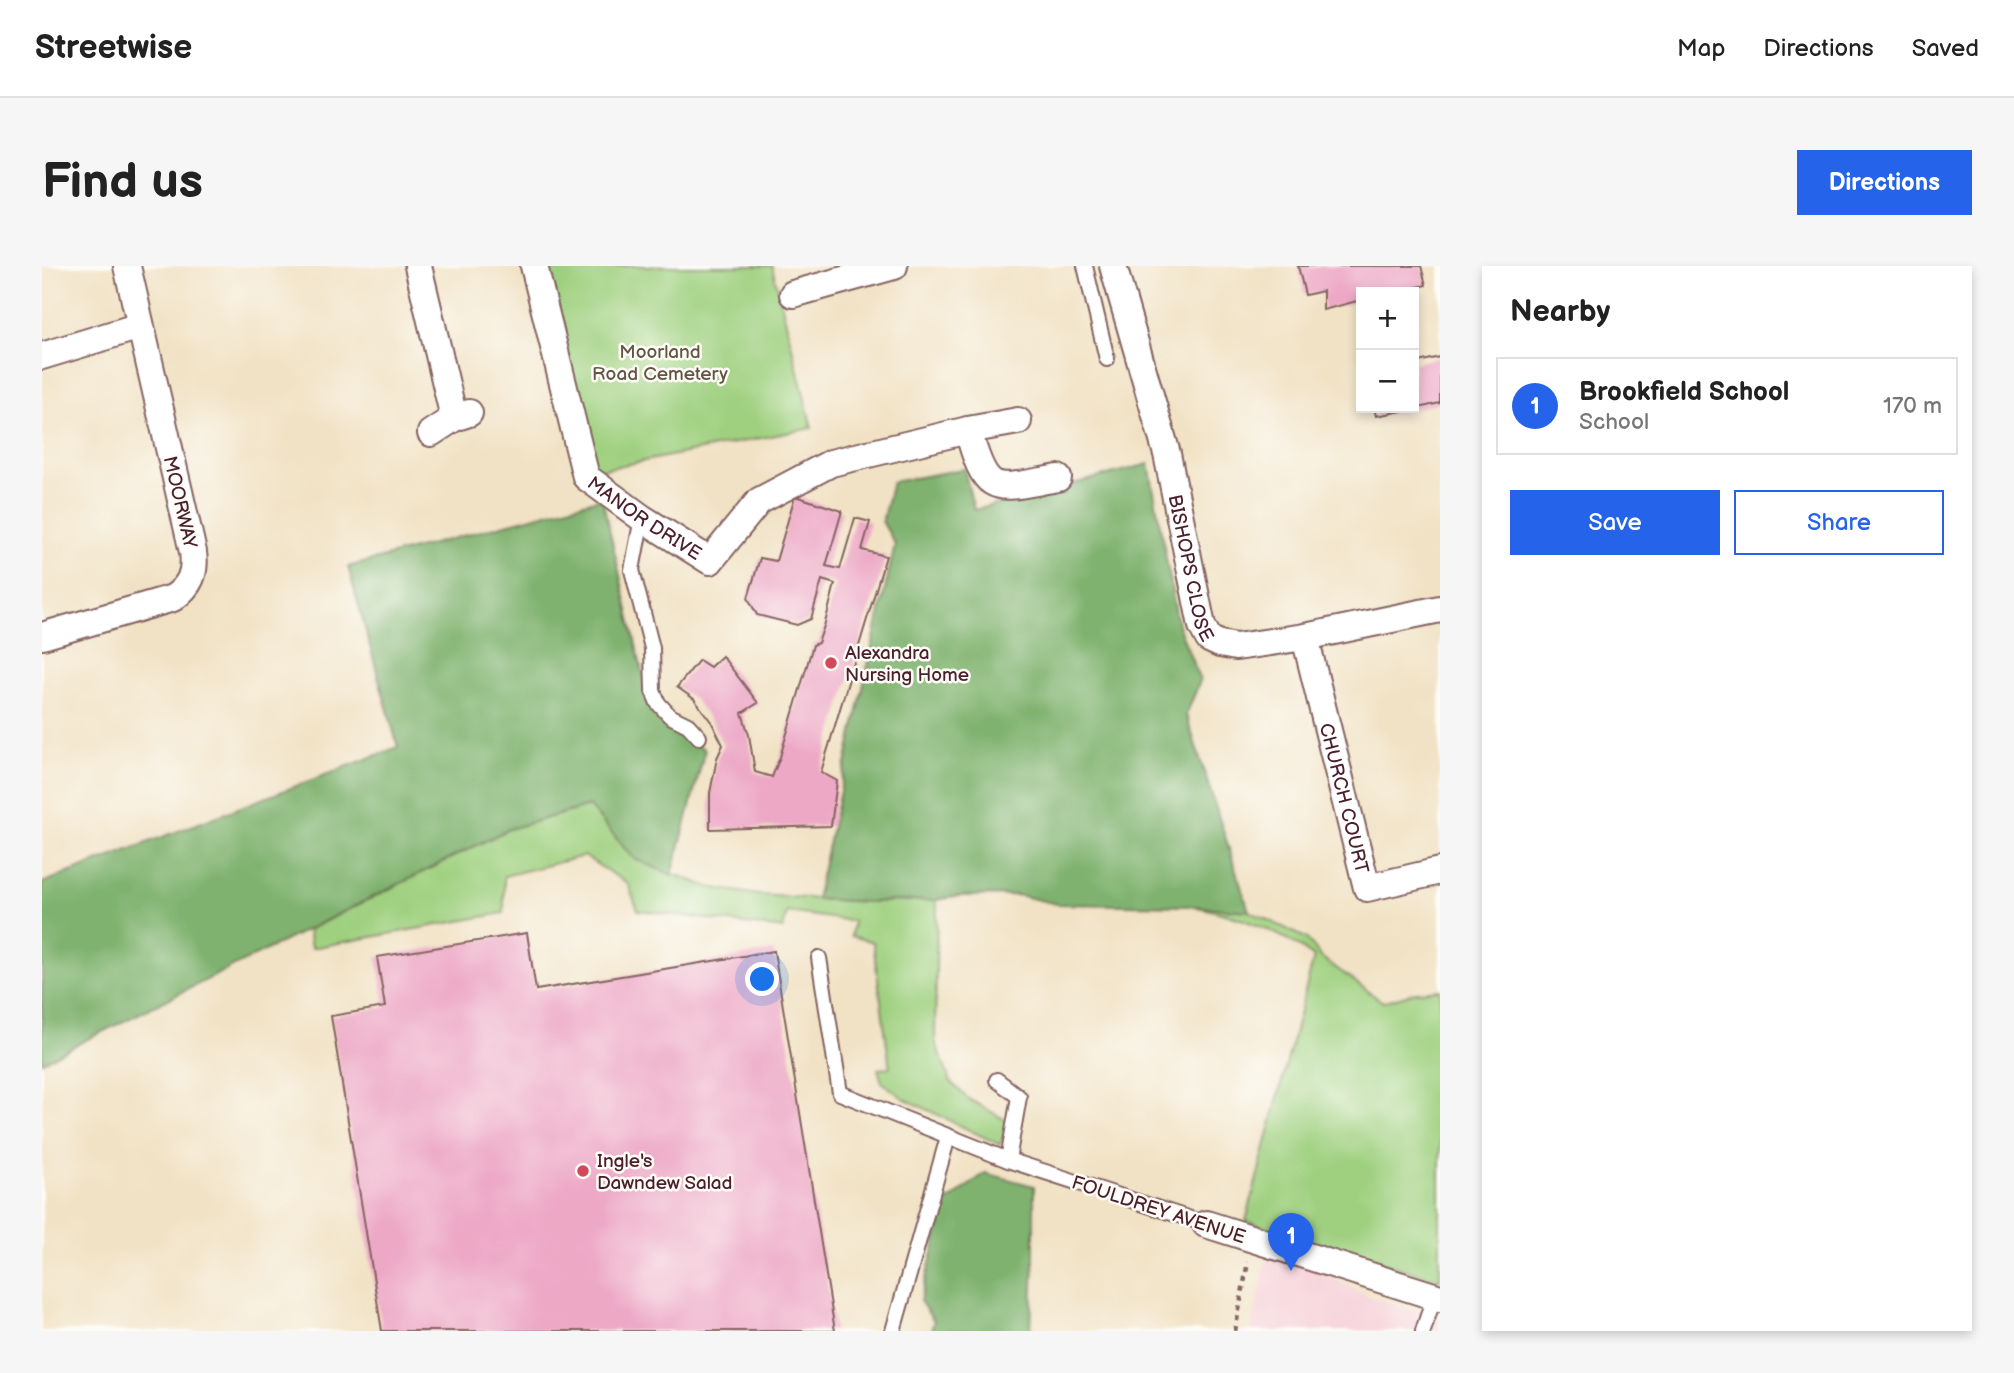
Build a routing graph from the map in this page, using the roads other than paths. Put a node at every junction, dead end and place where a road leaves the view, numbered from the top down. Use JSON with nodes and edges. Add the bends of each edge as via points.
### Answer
{"nodes":[{"id":1,"x":127,"y":266,"type":"edge"},
{"id":2,"x":418,"y":266,"type":"edge"},
{"id":3,"x":534,"y":266,"type":"edge"},
{"id":4,"x":894,"y":266,"type":"edge"},
{"id":5,"x":1086,"y":266,"type":"edge"},
{"id":6,"x":1113,"y":266,"type":"edge"},
{"id":7,"x":793,"y":294,"type":"dead end"},
{"id":8,"x":140,"y":326,"type":"junction"},
{"id":9,"x":42,"y":356,"type":"edge"},
{"id":10,"x":1107,"y":359,"type":"dead end"},
{"id":11,"x":1018,"y":421,"type":"dead end"},
{"id":12,"x":968,"y":430,"type":"junction"},
{"id":13,"x":431,"y":433,"type":"dead end"},
{"id":14,"x":1058,"y":478,"type":"dead end"},
{"id":15,"x":642,"y":518,"type":"junction"},
{"id":16,"x":1440,"y":609,"type":"edge"},
{"id":17,"x":42,"y":636,"type":"edge"},
{"id":18,"x":1305,"y":637,"type":"junction"},
{"id":19,"x":699,"y":737,"type":"dead end"},
{"id":20,"x":1440,"y":871,"type":"edge"},
{"id":21,"x":819,"y":958,"type":"dead end"},
{"id":22,"x":997,"y":1080,"type":"dead end"},
{"id":23,"x":948,"y":1137,"type":"junction"},
{"id":24,"x":1008,"y":1160,"type":"junction"},
{"id":25,"x":1206,"y":1224,"type":"joint"},
{"id":26,"x":1437,"y":1298,"type":"edge"},
{"id":27,"x":893,"y":1331,"type":"edge"},
{"id":28,"x":1423,"y":1331,"type":"edge"}],
"edges":[{"from":1,"to":8,"type":"street","name":"MOORWAY"},
{"from":2,"to":13,"type":"street","via":[[462,416]]},
{"from":3,"to":15,"type":"street","name":"MANOR DRIVE","via":[[586,477]]},
{"from":4,"to":7,"type":"street"},
{"from":5,"to":10,"type":"lane"},
{"from":6,"to":18,"type":"street","name":"BISHOPS CLOSE","via":[[1167,454],[1202,626],[1209,639],[1237,647]]},
{"from":8,"to":9,"type":"street"},
{"from":8,"to":17,"type":"street","name":"MOORWAY","via":[[193,552],[191,580],[173,598]]},
{"from":11,"to":12,"type":"street"},
{"from":12,"to":14,"type":"street","via":[[979,466],[987,480],[998,486]]},
{"from":12,"to":15,"type":"street","name":"MANOR DRIVE","via":[[839,460],[760,501],[710,561]]},
{"from":15,"to":19,"type":"lane","via":[[632,570],[652,648],[653,691],[670,716]]},
{"from":16,"to":18,"type":"street","name":"BISHOPS CLOSE"},
{"from":18,"to":20,"type":"street","name":"CHURCH COURT","via":[[1367,888]]},
{"from":21,"to":23,"type":"lane","name":"FOULDREY AVENUE","via":[[839,1093]]},
{"from":22,"to":24,"type":"lane","via":[[1019,1097]]},
{"from":23,"to":24,"type":"lane","name":"FOULDREY AVENUE"},
{"from":23,"to":27,"type":"lane"},
{"from":24,"to":25,"type":"lane","name":"FOULDREY AVENUE"},
{"from":25,"to":26,"type":"street","name":"FOULDREY AVENUE"},
{"from":26,"to":28,"type":"lane"}]}
